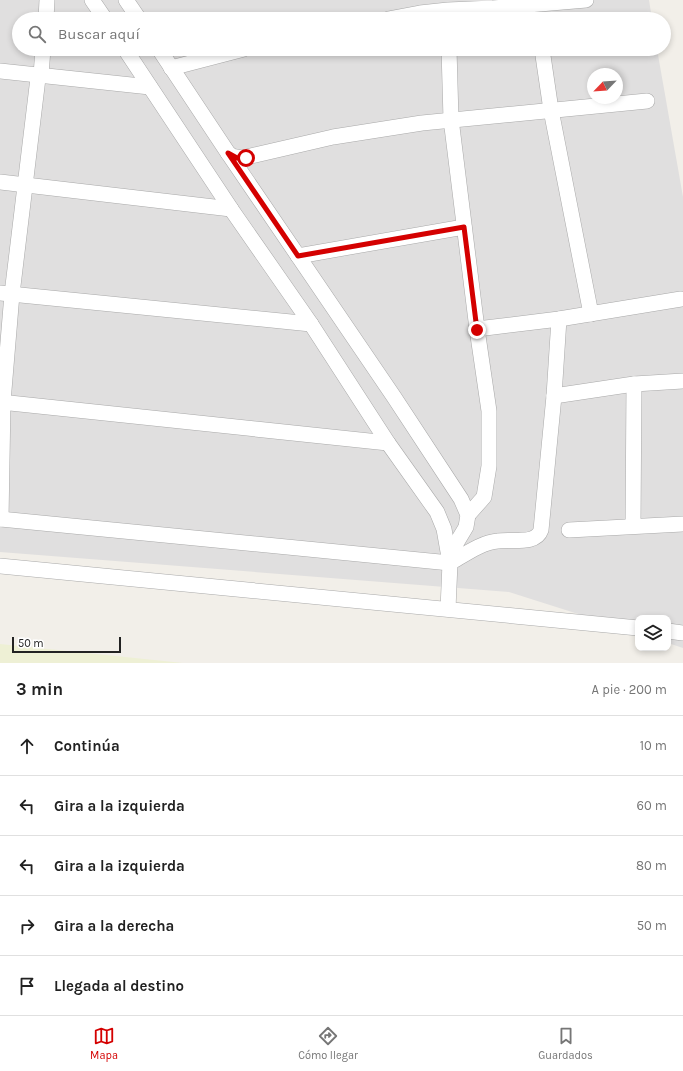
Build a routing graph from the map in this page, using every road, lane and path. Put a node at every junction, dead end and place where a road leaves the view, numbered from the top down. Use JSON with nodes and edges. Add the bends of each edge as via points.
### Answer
{"nodes":[{"id":1,"x":47,"y":0,"type":"edge"},
{"id":2,"x":92,"y":0,"type":"edge"},
{"id":3,"x":126,"y":0,"type":"edge"},
{"id":4,"x":586,"y":0,"type":"edge"},
{"id":5,"x":536,"y":8,"type":"edge"},
{"id":6,"x":448,"y":10,"type":"edge"},
{"id":7,"x":46,"y":12,"type":"edge"},
{"id":8,"x":100,"y":12,"type":"edge"},
{"id":9,"x":134,"y":12,"type":"edge"},
{"id":10,"x":435,"y":12,"type":"edge"},
{"id":11,"x":42,"y":56,"type":"edge"},
{"id":12,"x":130,"y":56,"type":"edge"},
{"id":13,"x":163,"y":56,"type":"edge"},
{"id":14,"x":217,"y":56,"type":"edge"},
{"id":15,"x":449,"y":56,"type":"edge"},
{"id":16,"x":543,"y":56,"type":"edge"},
{"id":17,"x":171,"y":68,"type":"junction"},
{"id":18,"x":0,"y":71,"type":"edge"},
{"id":19,"x":41,"y":75,"type":"junction"},
{"id":20,"x":150,"y":86,"type":"junction"},
{"id":21,"x":648,"y":101,"type":"dead end"},
{"id":22,"x":552,"y":110,"type":"junction"},
{"id":23,"x":451,"y":119,"type":"junction"},
{"id":24,"x":228,"y":153,"type":"junction"},
{"id":25,"x":0,"y":182,"type":"edge"},
{"id":26,"x":25,"y":185,"type":"junction"},
{"id":27,"x":231,"y":210,"type":"junction"},
{"id":28,"x":464,"y":227,"type":"junction"},
{"id":29,"x":298,"y":256,"type":"junction"},
{"id":30,"x":6,"y":294,"type":"edge"},
{"id":31,"x":681,"y":299,"type":"dead end"},
{"id":32,"x":591,"y":314,"type":"junction"},
{"id":33,"x":559,"y":319,"type":"junction"},
{"id":34,"x":311,"y":324,"type":"junction"},
{"id":35,"x":477,"y":330,"type":"junction"},
{"id":36,"x":683,"y":381,"type":"edge"},
{"id":37,"x":634,"y":384,"type":"junction"},
{"id":38,"x":554,"y":396,"type":"junction"},
{"id":39,"x":1,"y":402,"type":"edge"},
{"id":40,"x":388,"y":443,"type":"junction"},
{"id":41,"x":468,"y":516,"type":"junction"},
{"id":42,"x":0,"y":519,"type":"edge"},
{"id":43,"x":683,"y":524,"type":"edge"},
{"id":44,"x":633,"y":526,"type":"junction"},
{"id":45,"x":569,"y":530,"type":"dead end"},
{"id":46,"x":450,"y":563,"type":"junction"},
{"id":47,"x":0,"y":566,"type":"edge"},
{"id":48,"x":448,"y":609,"type":"junction"},
{"id":49,"x":635,"y":628,"type":"edge"},
{"id":50,"x":671,"y":631,"type":"edge"},
{"id":51,"x":683,"y":633,"type":"edge"}],
"edges":[{"from":1,"to":7,"type":"street"},
{"from":2,"to":8,"type":"street"},
{"from":3,"to":9,"type":"street"},
{"from":4,"to":5,"type":"street"},
{"from":5,"to":6,"type":"street"},
{"from":6,"to":10,"type":"street"},
{"from":11,"to":19,"type":"street"},
{"from":12,"to":20,"type":"street"},
{"from":13,"to":17,"type":"street"},
{"from":14,"to":17,"type":"street"},
{"from":15,"to":23,"type":"street"},
{"from":16,"to":22,"type":"street"},
{"from":17,"to":24,"type":"street"},
{"from":18,"to":19,"type":"street"},
{"from":19,"to":20,"type":"street"},
{"from":19,"to":26,"type":"street","via":[[38,78]]},
{"from":20,"to":27,"type":"street"},
{"from":21,"to":22,"type":"street"},
{"from":22,"to":23,"type":"street"},
{"from":22,"to":32,"type":"street"},
{"from":23,"to":24,"type":"street","via":[[334,137],[246,158],[237,158]]},
{"from":23,"to":28,"type":"street"},
{"from":24,"to":29,"type":"street"},
{"from":25,"to":26,"type":"street"},
{"from":26,"to":27,"type":"street"},
{"from":26,"to":30,"type":"street"},
{"from":27,"to":34,"type":"street"},
{"from":28,"to":29,"type":"street"},
{"from":28,"to":35,"type":"street"},
{"from":29,"to":41,"type":"street","via":[[460,499]]},
{"from":30,"to":34,"type":"street"},
{"from":30,"to":39,"type":"street"},
{"from":31,"to":32,"type":"street"},
{"from":32,"to":33,"type":"street"},
{"from":33,"to":35,"type":"street"},
{"from":33,"to":38,"type":"street"},
{"from":34,"to":40,"type":"street"},
{"from":35,"to":41,"type":"street","via":[[489,411],[489,466],[484,497]]},
{"from":36,"to":37,"type":"street"},
{"from":37,"to":38,"type":"street"},
{"from":37,"to":44,"type":"street"},
{"from":38,"to":46,"type":"street","via":[[540,535],[529,539],[496,541]]},
{"from":39,"to":40,"type":"street"},
{"from":39,"to":42,"type":"street"},
{"from":40,"to":46,"type":"street","via":[[436,512],[444,529]]},
{"from":41,"to":46,"type":"street","via":[[466,527],[457,542]]},
{"from":42,"to":46,"type":"street"},
{"from":43,"to":44,"type":"street"},
{"from":44,"to":45,"type":"street"},
{"from":46,"to":48,"type":"street"},
{"from":47,"to":48,"type":"street"},
{"from":48,"to":49,"type":"street"},
{"from":50,"to":51,"type":"street"}]}
